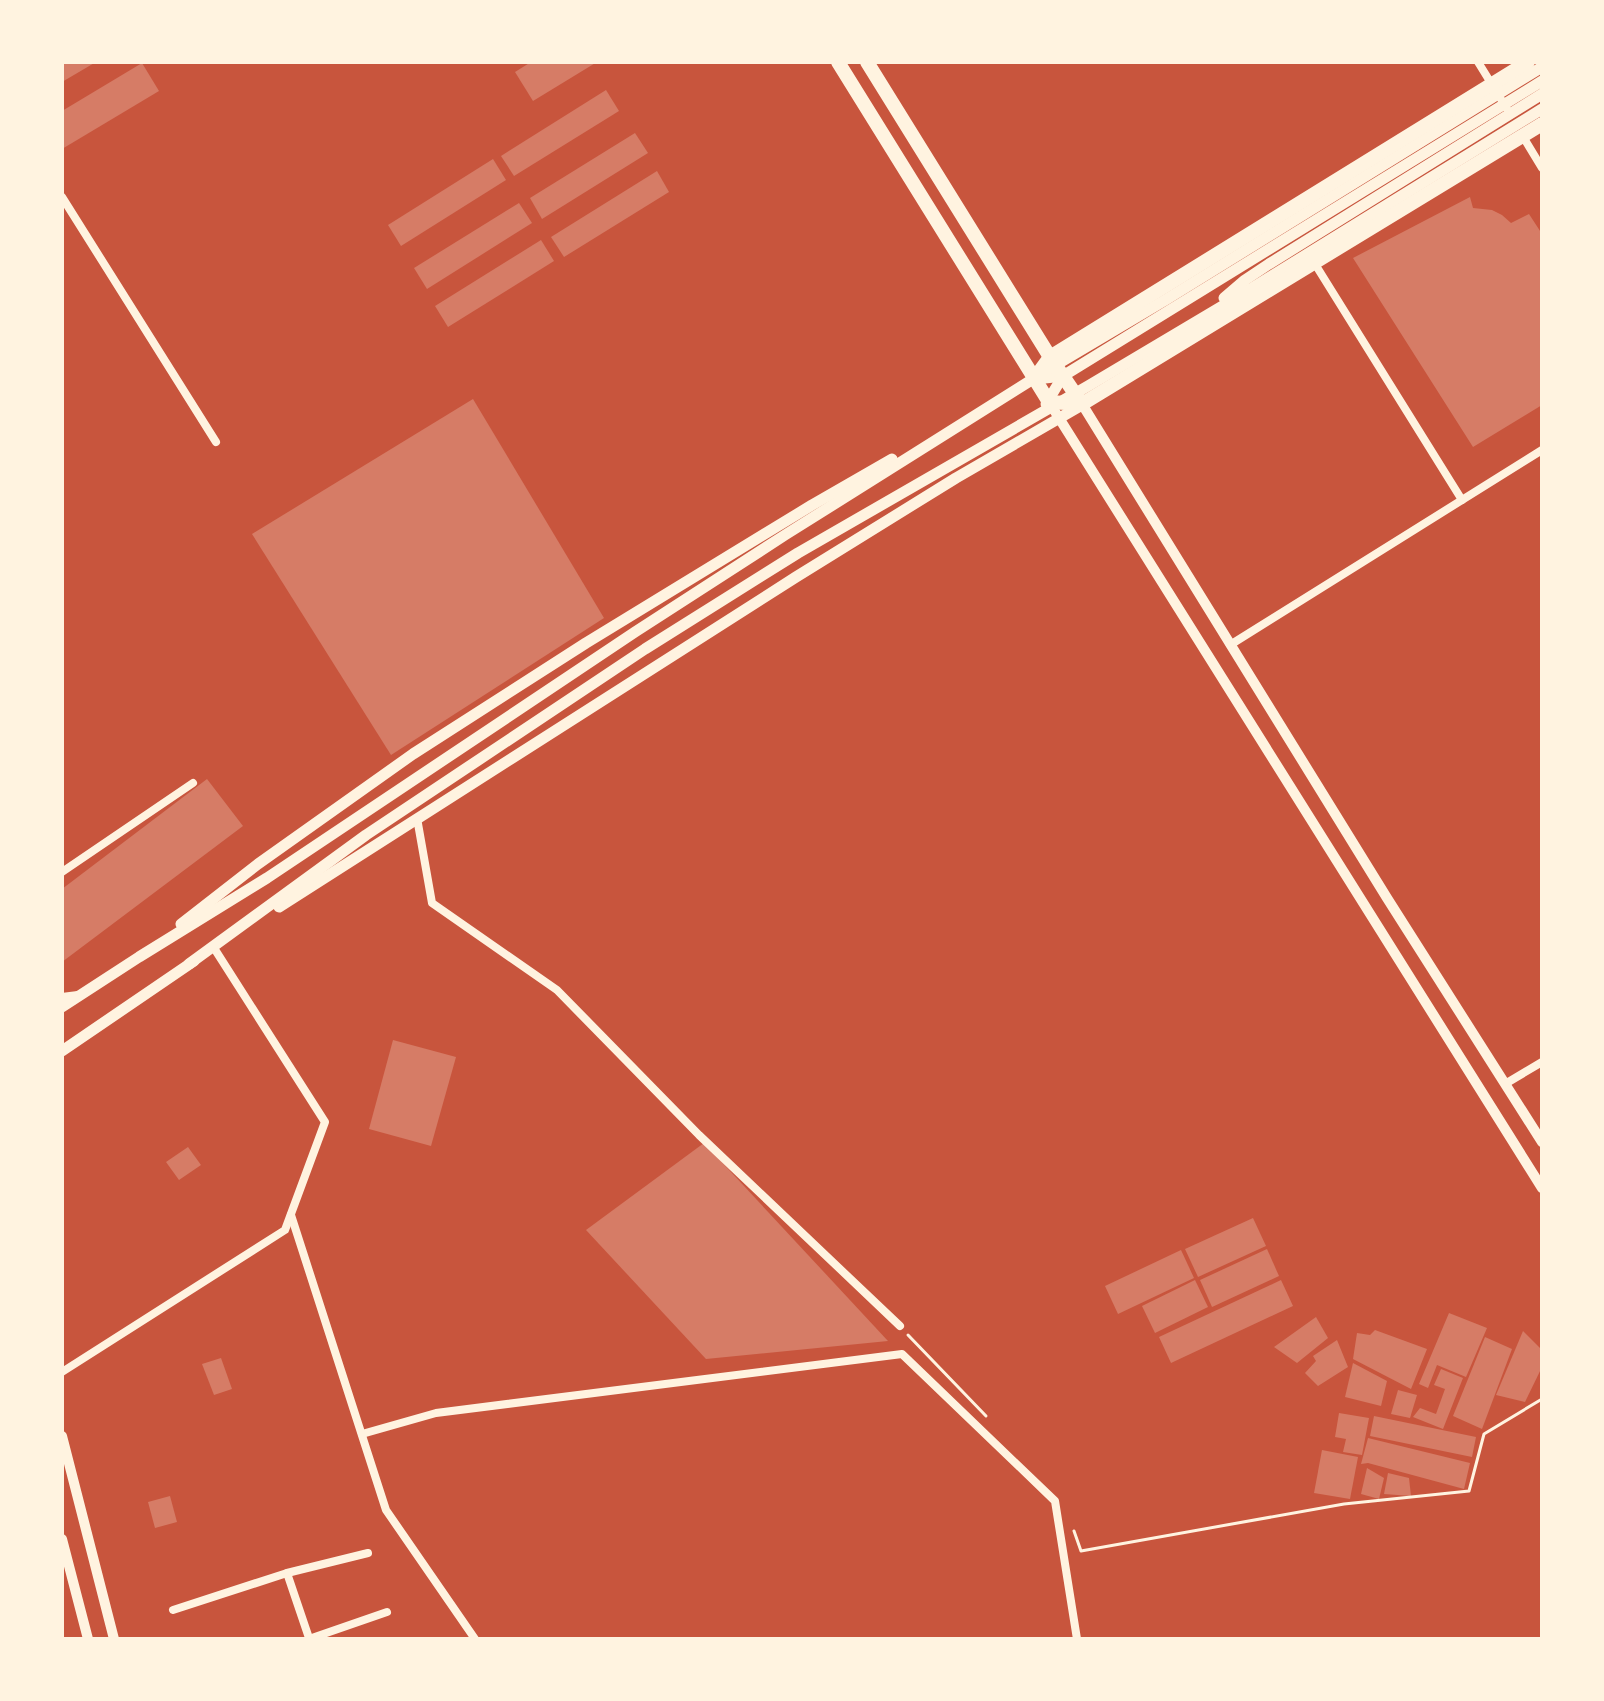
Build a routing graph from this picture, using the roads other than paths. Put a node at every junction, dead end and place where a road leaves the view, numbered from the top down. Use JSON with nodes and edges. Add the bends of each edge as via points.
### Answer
{"nodes":[{"id":1,"x":838,"y":62,"type":"edge"},
{"id":2,"x":867,"y":62,"type":"edge"},
{"id":3,"x":1478,"y":62,"type":"edge"},
{"id":4,"x":1528,"y":62,"type":"edge"},
{"id":5,"x":1542,"y":67,"type":"edge"},
{"id":6,"x":1542,"y":81,"type":"edge"},
{"id":7,"x":1492,"y":85,"type":"junction"},
{"id":8,"x":1542,"y":94,"type":"edge"},
{"id":9,"x":1542,"y":109,"type":"edge"},
{"id":10,"x":1542,"y":124,"type":"edge"},
{"id":11,"x":1522,"y":136,"type":"junction"},
{"id":12,"x":1542,"y":168,"type":"edge"},
{"id":13,"x":62,"y":197,"type":"edge"},
{"id":14,"x":1293,"y":242,"type":"junction"},
{"id":15,"x":1315,"y":264,"type":"junction"},
{"id":16,"x":1194,"y":337,"type":"junction"},
{"id":17,"x":1050,"y":357,"type":"junction"},
{"id":18,"x":1063,"y":376,"type":"junction"},
{"id":19,"x":1034,"y":379,"type":"junction"},
{"id":20,"x":1049,"y":402,"type":"junction"},
{"id":21,"x":1082,"y":404,"type":"junction"},
{"id":22,"x":1059,"y":417,"type":"junction"},
{"id":23,"x":216,"y":442,"type":"dead end"},
{"id":24,"x":1542,"y":450,"type":"edge"},
{"id":25,"x":956,"y":478,"type":"junction"},
{"id":26,"x":1462,"y":500,"type":"junction"},
{"id":27,"x":1230,"y":645,"type":"junction"},
{"id":28,"x":193,"y":783,"type":"dead end"},
{"id":29,"x":417,"y":818,"type":"junction"},
{"id":30,"x":62,"y":872,"type":"edge"},
{"id":31,"x":214,"y":948,"type":"junction"},
{"id":32,"x":139,"y":957,"type":"junction"},
{"id":33,"x":189,"y":964,"type":"junction"},
{"id":34,"x":78,"y":996,"type":"junction"},
{"id":35,"x":62,"y":998,"type":"edge"},
{"id":36,"x":62,"y":1007,"type":"edge"},
{"id":37,"x":62,"y":1051,"type":"edge"},
{"id":38,"x":1542,"y":1062,"type":"edge"},
{"id":39,"x":1505,"y":1084,"type":"junction"},
{"id":40,"x":1542,"y":1142,"type":"edge"},
{"id":41,"x":1542,"y":1188,"type":"edge"},
{"id":42,"x":291,"y":1213,"type":"junction"},
{"id":43,"x":900,"y":1326,"type":"road end"},
{"id":44,"x":62,"y":1372,"type":"edge"},
{"id":45,"x":362,"y":1434,"type":"junction"},
{"id":46,"x":62,"y":1436,"type":"edge"},
{"id":47,"x":62,"y":1539,"type":"edge"},
{"id":48,"x":368,"y":1553,"type":"dead end"},
{"id":49,"x":287,"y":1573,"type":"junction"},
{"id":50,"x":173,"y":1610,"type":"dead end"},
{"id":51,"x":387,"y":1612,"type":"dead end"},
{"id":52,"x":88,"y":1639,"type":"edge"},
{"id":53,"x":114,"y":1639,"type":"edge"},
{"id":54,"x":309,"y":1639,"type":"edge"},
{"id":55,"x":475,"y":1639,"type":"edge"},
{"id":56,"x":1077,"y":1639,"type":"edge"}],
"edges":[{"from":1,"to":19,"type":"highway"},
{"from":2,"to":17,"type":"highway"},
{"from":3,"to":7,"type":"street"},
{"from":4,"to":7,"type":"highway"},
{"from":5,"to":32,"type":"main road","via":[[785,535]]},
{"from":6,"to":14,"type":"main road"},
{"from":7,"to":11,"type":"street"},
{"from":7,"to":17,"type":"highway"},
{"from":8,"to":14,"type":"main road"},
{"from":9,"to":33,"type":"main road","via":[[645,649],[366,835]]},
{"from":10,"to":11,"type":"highway"},
{"from":11,"to":12,"type":"street"},
{"from":11,"to":15,"type":"highway"},
{"from":13,"to":23,"type":"street"},
{"from":14,"to":16,"type":"main road","via":[[1223,299]]},
{"from":14,"to":18,"type":"main road"},
{"from":15,"to":16,"type":"highway"},
{"from":15,"to":26,"type":"street"},
{"from":16,"to":21,"type":"highway"},
{"from":17,"to":18,"type":"highway"},
{"from":17,"to":19,"type":"highway"},
{"from":18,"to":19,"type":"main road"},
{"from":18,"to":20,"type":"main road"},
{"from":18,"to":21,"type":"highway"},
{"from":19,"to":20,"type":"highway"},
{"from":19,"to":32,"type":"main road","via":[[812,505],[413,754],[318,819]]},
{"from":20,"to":21,"type":"highway"},
{"from":20,"to":22,"type":"street"},
{"from":20,"to":25,"type":"main road"},
{"from":21,"to":22,"type":"main road"},
{"from":21,"to":27,"type":"street"},
{"from":22,"to":25,"type":"main road"},
{"from":22,"to":41,"type":"street"},
{"from":24,"to":26,"type":"street"},
{"from":25,"to":29,"type":"main road"},
{"from":26,"to":27,"type":"street"},
{"from":27,"to":39,"type":"street"},
{"from":28,"to":30,"type":"street"},
{"from":29,"to":31,"type":"main road"},
{"from":29,"to":43,"type":"street","via":[[432,903],[557,990],[699,1135]]},
{"from":31,"to":33,"type":"main road"},
{"from":31,"to":42,"type":"street","via":[[325,1122]]},
{"from":32,"to":34,"type":"main road"},
{"from":33,"to":37,"type":"main road"},
{"from":34,"to":35,"type":"street"},
{"from":34,"to":36,"type":"main road"},
{"from":38,"to":39,"type":"street"},
{"from":39,"to":40,"type":"street"},
{"from":42,"to":44,"type":"street","via":[[285,1230]]},
{"from":42,"to":45,"type":"street"},
{"from":45,"to":55,"type":"street","via":[[386,1510]]},
{"from":45,"to":56,"type":"street","via":[[436,1413],[902,1354],[1055,1501]]},
{"from":46,"to":53,"type":"street"},
{"from":47,"to":52,"type":"street"},
{"from":48,"to":49,"type":"street"},
{"from":49,"to":50,"type":"street"},
{"from":49,"to":54,"type":"street"},
{"from":51,"to":54,"type":"street"}]}
